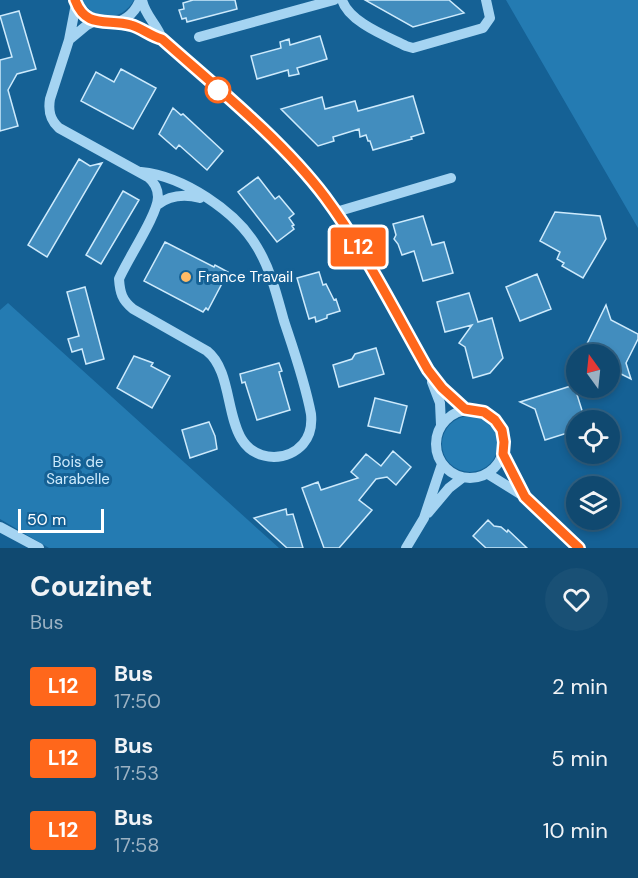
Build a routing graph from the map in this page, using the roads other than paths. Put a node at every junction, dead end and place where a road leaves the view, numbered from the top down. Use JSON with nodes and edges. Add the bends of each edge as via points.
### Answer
{"nodes":[{"id":1,"x":141,"y":0,"type":"edge"},
{"id":2,"x":334,"y":0,"type":"edge"},
{"id":3,"x":342,"y":0,"type":"edge"},
{"id":4,"x":486,"y":0,"type":"edge"},
{"id":5,"x":75,"y":2,"type":"edge"},
{"id":6,"x":95,"y":21,"type":"junction"},
{"id":7,"x":115,"y":22,"type":"junction"},
{"id":8,"x":199,"y":37,"type":"dead end"},
{"id":9,"x":162,"y":39,"type":"junction"},
{"id":10,"x":69,"y":40,"type":"junction"},
{"id":11,"x":141,"y":172,"type":"junction"},
{"id":12,"x":451,"y":178,"type":"dead end"},
{"id":13,"x":214,"y":204,"type":"junction"},
{"id":14,"x":157,"y":205,"type":"junction"},
{"id":15,"x":336,"y":212,"type":"junction"},
{"id":16,"x":428,"y":370,"type":"junction"},
{"id":17,"x":465,"y":409,"type":"junction"},
{"id":18,"x":441,"y":425,"type":"junction"},
{"id":19,"x":503,"y":454,"type":"junction"},
{"id":20,"x":442,"y":464,"type":"junction"},
{"id":21,"x":488,"y":474,"type":"junction"},
{"id":22,"x":462,"y":477,"type":"junction"},
{"id":23,"x":525,"y":497,"type":"junction"},
{"id":24,"x":424,"y":518,"type":"junction"},
{"id":25,"x":0,"y":527,"type":"edge"},
{"id":26,"x":39,"y":548,"type":"edge"},
{"id":27,"x":406,"y":548,"type":"edge"},
{"id":28,"x":579,"y":548,"type":"edge"}],
"edges":[{"from":1,"to":7,"type":"street","via":[[132,14]]},
{"from":1,"to":9,"type":"street"},
{"from":2,"to":8,"type":"street"},
{"from":3,"to":4,"type":"street","via":[[351,15],[406,46],[417,47],[483,28],[490,18]]},
{"from":5,"to":6,"type":"street","via":[[83,14]]},
{"from":5,"to":10,"type":"street"},
{"from":6,"to":7,"type":"street"},
{"from":6,"to":10,"type":"street"},
{"from":7,"to":9,"type":"street","via":[[130,24]]},
{"from":9,"to":15,"type":"street","via":[[273,140]]},
{"from":10,"to":11,"type":"street","via":[[50,99],[52,121]]},
{"from":11,"to":13,"type":"street","via":[[178,182]]},
{"from":11,"to":14,"type":"street","via":[[156,187]]},
{"from":12,"to":15,"type":"street"},
{"from":13,"to":14,"type":"street","via":[[181,195]]},
{"from":13,"to":14,"type":"street","via":[[244,229],[264,259],[310,406],[312,420],[306,440],[286,455],[261,455],[244,444],[220,367],[211,354],[123,301],[119,279]]},
{"from":15,"to":16,"type":"street"},
{"from":16,"to":17,"type":"street"},
{"from":16,"to":18,"type":"street","via":[[440,403]]},
{"from":17,"to":18,"type":"street","via":[[447,417]]},
{"from":17,"to":19,"type":"street","via":[[484,412],[495,420],[503,436]]},
{"from":18,"to":20,"type":"street","via":[[435,445]]},
{"from":19,"to":21,"type":"street"},
{"from":19,"to":23,"type":"street"},
{"from":20,"to":22,"type":"street"},
{"from":20,"to":24,"type":"street"},
{"from":21,"to":22,"type":"street"},
{"from":21,"to":23,"type":"street"},
{"from":22,"to":24,"type":"street"},
{"from":23,"to":28,"type":"street"},
{"from":24,"to":27,"type":"street"},
{"from":25,"to":26,"type":"street"}]}
